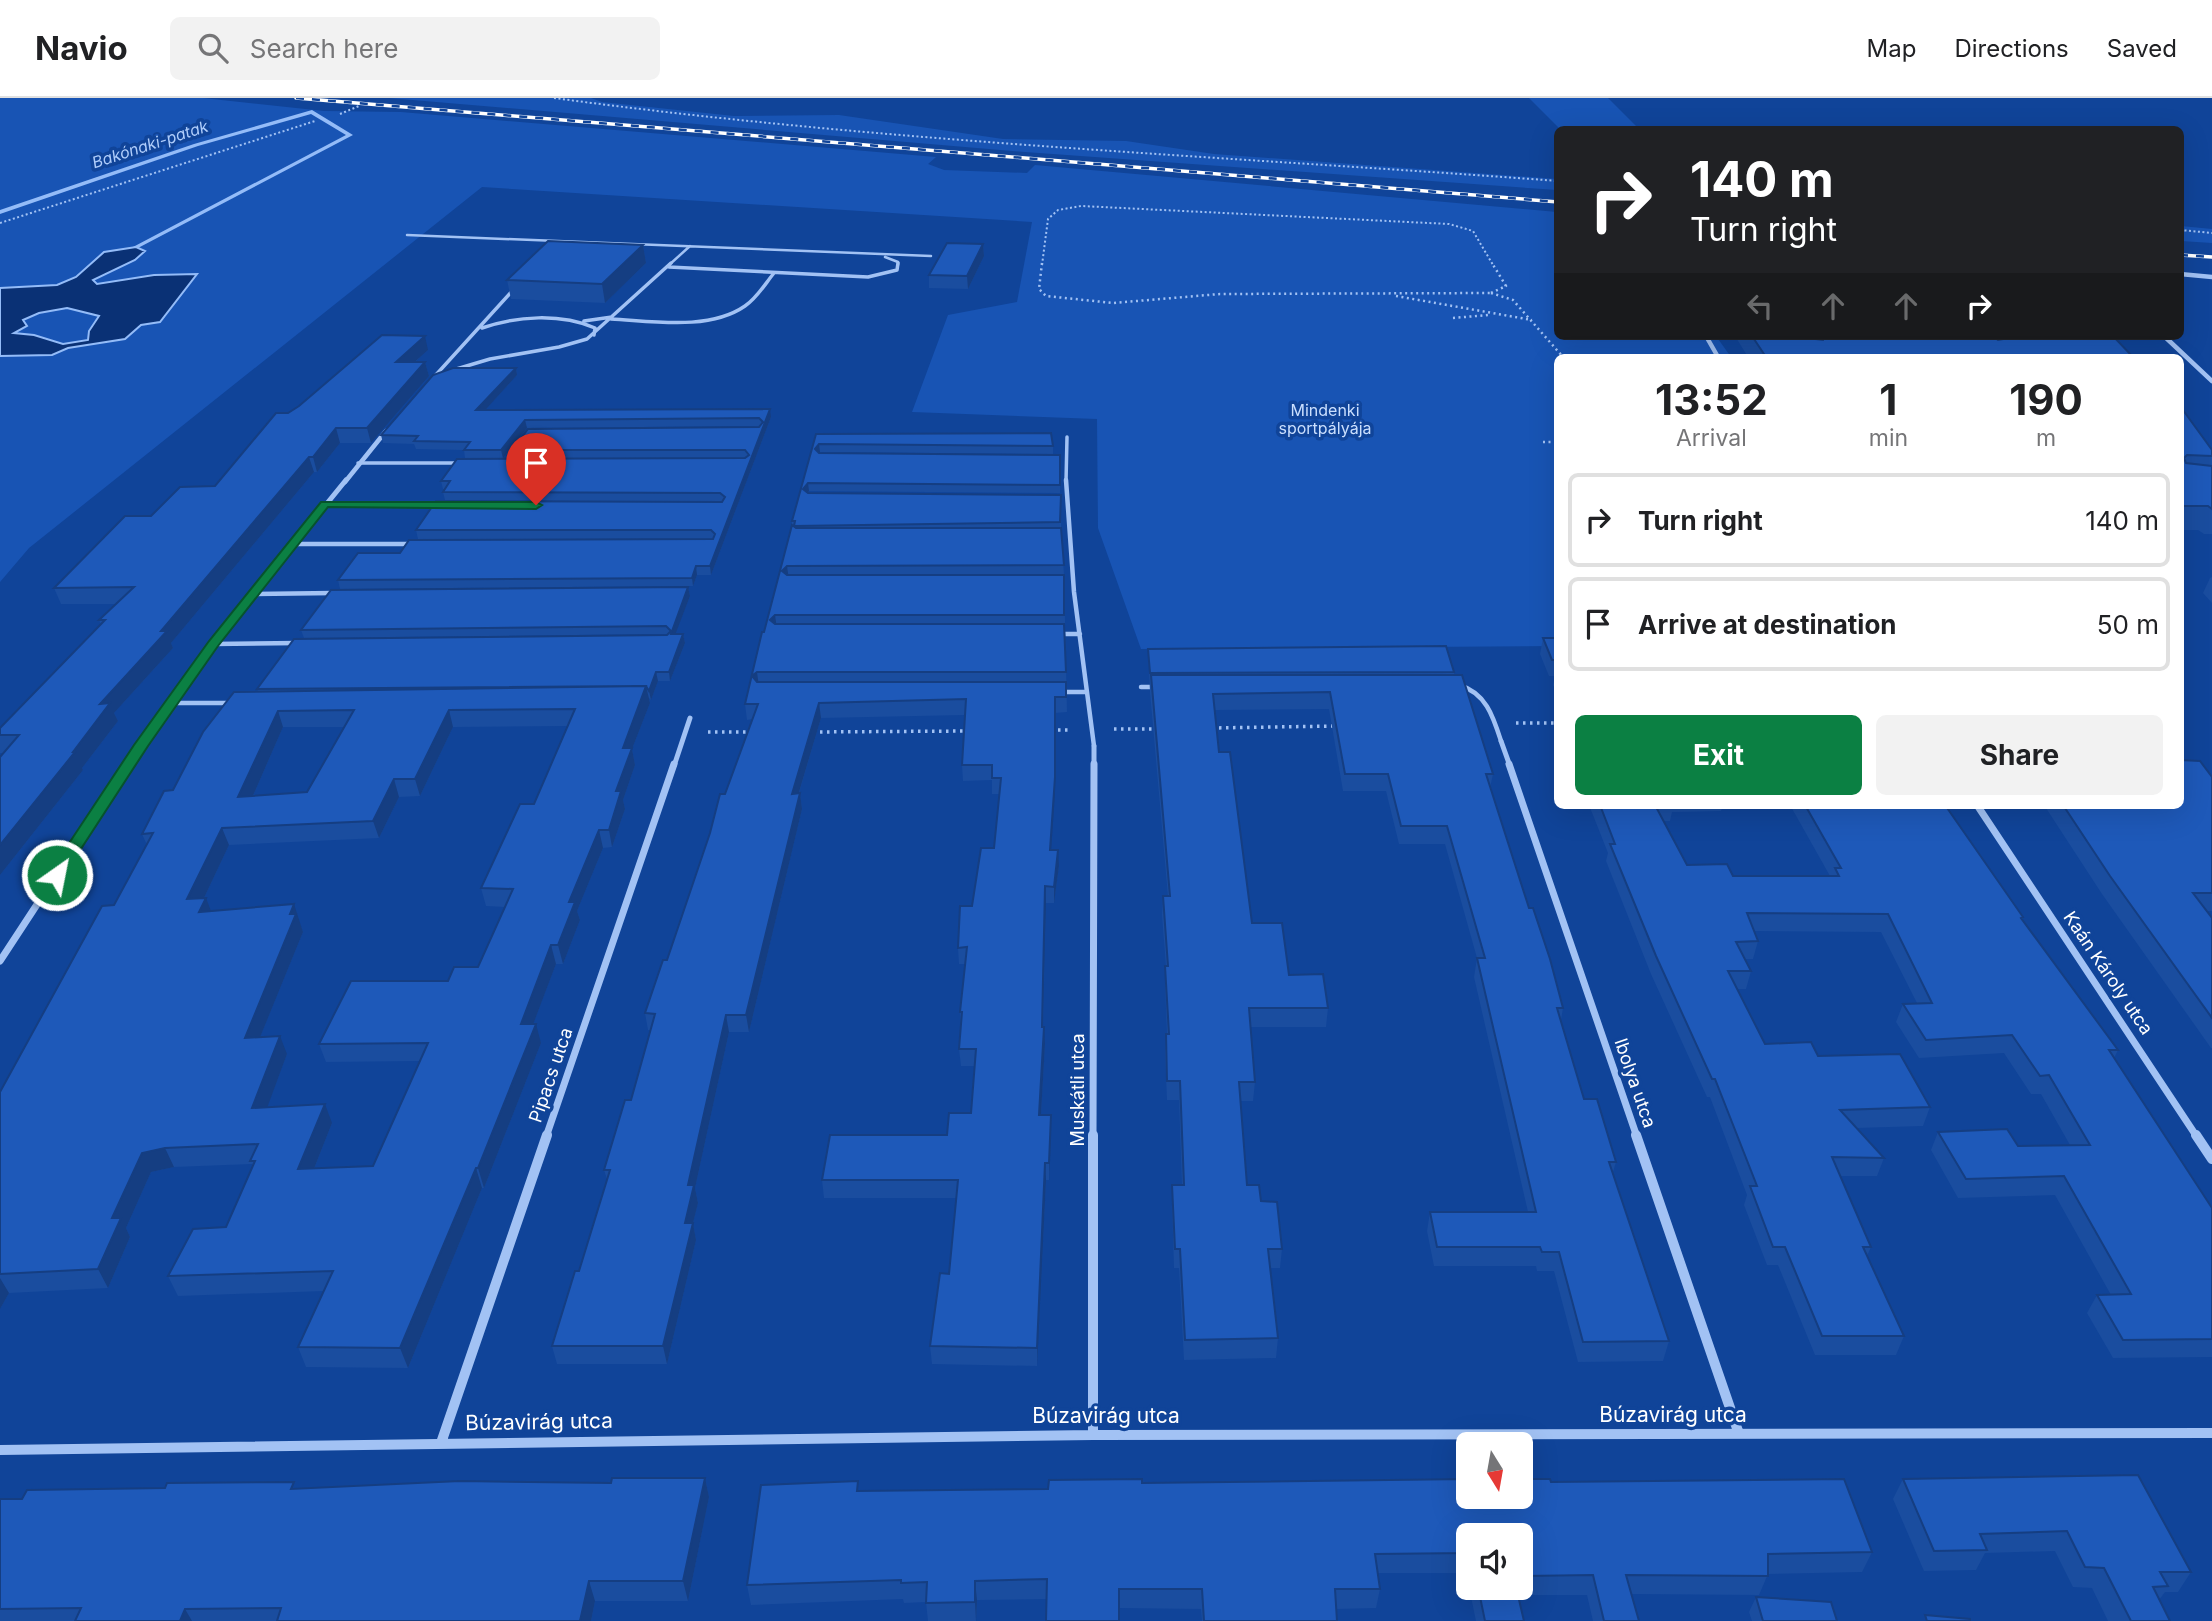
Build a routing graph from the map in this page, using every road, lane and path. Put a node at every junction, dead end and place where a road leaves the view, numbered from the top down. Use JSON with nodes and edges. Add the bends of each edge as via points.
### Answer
{"nodes":[{"id":1,"x":554,"y":98,"type":"edge"},
{"id":2,"x":359,"y":106,"type":"dead end"},
{"id":3,"x":340,"y":114,"type":"dead end"},
{"id":4,"x":315,"y":121,"type":"dead end"},
{"id":5,"x":1554,"y":181,"type":"edge"},
{"id":6,"x":0,"y":223,"type":"edge"},
{"id":7,"x":2184,"y":230,"type":"edge"},
{"id":8,"x":2212,"y":233,"type":"edge"},
{"id":9,"x":407,"y":235,"type":"dead end"},
{"id":10,"x":566,"y":241,"type":"junction"},
{"id":11,"x":690,"y":246,"type":"junction"},
{"id":12,"x":557,"y":250,"type":"edge"},
{"id":13,"x":867,"y":253,"type":"junction"},
{"id":14,"x":931,"y":256,"type":"dead end"},
{"id":15,"x":669,"y":267,"type":"junction"},
{"id":16,"x":774,"y":273,"type":"junction"},
{"id":17,"x":2184,"y":274,"type":"edge"},
{"id":18,"x":2212,"y":277,"type":"edge"},
{"id":19,"x":518,"y":284,"type":"edge"},
{"id":20,"x":1491,"y":293,"type":"junction"},
{"id":21,"x":1385,"y":294,"type":"junction"},
{"id":22,"x":493,"y":311,"type":"junction"},
{"id":23,"x":1496,"y":314,"type":"junction"},
{"id":24,"x":613,"y":318,"type":"junction"},
{"id":25,"x":1453,"y":318,"type":"dead end"},
{"id":26,"x":525,"y":319,"type":"junction"},
{"id":27,"x":572,"y":320,"type":"junction"},
{"id":28,"x":1532,"y":320,"type":"junction"},
{"id":29,"x":479,"y":329,"type":"junction"},
{"id":30,"x":594,"y":335,"type":"junction"},
{"id":31,"x":2168,"y":340,"type":"edge"},
{"id":32,"x":1560,"y":354,"type":"edge"},
{"id":33,"x":2183,"y":354,"type":"edge"},
{"id":34,"x":2184,"y":355,"type":"edge"},
{"id":35,"x":2212,"y":382,"type":"edge"},
{"id":36,"x":394,"y":421,"type":"edge"},
{"id":37,"x":1067,"y":437,"type":"dead end"},
{"id":38,"x":1543,"y":442,"type":"dead end"},
{"id":39,"x":1554,"y":442,"type":"edge"},
{"id":40,"x":358,"y":463,"type":"junction"},
{"id":41,"x":465,"y":463,"type":"edge"},
{"id":42,"x":1054,"y":498,"type":"edge"},
{"id":43,"x":1068,"y":498,"type":"junction"},
{"id":44,"x":325,"y":504,"type":"junction"},
{"id":45,"x":448,"y":505,"type":"edge"},
{"id":46,"x":1057,"y":537,"type":"edge"},
{"id":47,"x":1070,"y":537,"type":"junction"},
{"id":48,"x":292,"y":544,"type":"junction"},
{"id":49,"x":418,"y":544,"type":"edge"},
{"id":50,"x":1061,"y":584,"type":"edge"},
{"id":51,"x":1075,"y":584,"type":"junction"},
{"id":52,"x":335,"y":593,"type":"edge"},
{"id":53,"x":253,"y":594,"type":"junction"},
{"id":54,"x":1052,"y":634,"type":"edge"},
{"id":55,"x":1080,"y":634,"type":"junction"},
{"id":56,"x":214,"y":643,"type":"junction"},
{"id":57,"x":310,"y":643,"type":"edge"},
{"id":58,"x":1447,"y":685,"type":"edge"},
{"id":59,"x":1141,"y":687,"type":"dead end"},
{"id":60,"x":1168,"y":687,"type":"edge"},
{"id":61,"x":1059,"y":692,"type":"edge"},
{"id":62,"x":1086,"y":692,"type":"junction"},
{"id":63,"x":171,"y":703,"type":"junction"},
{"id":64,"x":241,"y":703,"type":"edge"},
{"id":65,"x":690,"y":718,"type":"dead end"},
{"id":66,"x":1554,"y":723,"type":"edge"},
{"id":67,"x":1495,"y":724,"type":"junction"},
{"id":68,"x":1342,"y":726,"type":"edge"},
{"id":69,"x":1203,"y":728,"type":"edge"},
{"id":70,"x":1162,"y":729,"type":"edge"},
{"id":71,"x":970,"y":730,"type":"edge"},
{"id":72,"x":1038,"y":730,"type":"edge"},
{"id":73,"x":1092,"y":730,"type":"junction"},
{"id":74,"x":685,"y":732,"type":"junction"},
{"id":75,"x":753,"y":732,"type":"edge"},
{"id":76,"x":808,"y":732,"type":"edge"},
{"id":77,"x":1501,"y":741,"type":"joint"},
{"id":78,"x":1094,"y":746,"type":"joint"},
{"id":79,"x":1980,"y":809,"type":"edge"},
{"id":80,"x":0,"y":961,"type":"edge"},
{"id":81,"x":2212,"y":1159,"type":"edge"},
{"id":82,"x":2212,"y":1433,"type":"edge"},
{"id":83,"x":1740,"y":1434,"type":"junction"},
{"id":84,"x":1093,"y":1435,"type":"junction"},
{"id":85,"x":441,"y":1443,"type":"junction"},
{"id":86,"x":0,"y":1450,"type":"edge"}],
"edges":[{"from":1,"to":5,"type":"path","via":[[696,117],[1077,149]]},
{"from":2,"to":3,"type":"path"},
{"from":4,"to":6,"type":"path"},
{"from":7,"to":8,"type":"path"},
{"from":9,"to":10,"type":"lane"},
{"from":10,"to":11,"type":"lane"},
{"from":10,"to":12,"type":"lane"},
{"from":11,"to":13,"type":"lane"},
{"from":11,"to":15,"type":"lane"},
{"from":13,"to":14,"type":"lane"},
{"from":13,"to":16,"type":"lane","via":[[900,266],[878,276]]},
{"from":15,"to":16,"type":"lane"},
{"from":15,"to":24,"type":"lane"},
{"from":16,"to":24,"type":"lane","via":[[748,304],[726,314],[687,320]]},
{"from":17,"to":18,"type":"street"},
{"from":19,"to":22,"type":"lane"},
{"from":20,"to":21,"type":"path"},
{"from":20,"to":21,"type":"path","via":[[1506,286],[1473,231],[1463,226],[1093,206],[1061,208],[1049,216],[1039,289],[1055,299],[1113,303],[1220,294]]},
{"from":20,"to":28,"type":"path","via":[[1513,300]]},
{"from":21,"to":23,"type":"path"},
{"from":22,"to":26,"type":"lane","via":[[498,317]]},
{"from":22,"to":29,"type":"lane"},
{"from":23,"to":25,"type":"path"},
{"from":23,"to":28,"type":"path"},
{"from":24,"to":27,"type":"lane"},
{"from":24,"to":30,"type":"lane"},
{"from":26,"to":27,"type":"lane"},
{"from":26,"to":29,"type":"lane"},
{"from":27,"to":30,"type":"lane","via":[[595,328]]},
{"from":28,"to":32,"type":"path"},
{"from":29,"to":30,"type":"lane","via":[[432,379],[480,361],[577,343]]},
{"from":31,"to":33,"type":"street"},
{"from":34,"to":35,"type":"street"},
{"from":36,"to":40,"type":"street"},
{"from":37,"to":43,"type":"lane"},
{"from":38,"to":39,"type":"path"},
{"from":40,"to":41,"type":"lane"},
{"from":40,"to":44,"type":"street"},
{"from":42,"to":43,"type":"lane"},
{"from":43,"to":47,"type":"lane"},
{"from":44,"to":45,"type":"lane"},
{"from":44,"to":48,"type":"street"},
{"from":46,"to":47,"type":"lane"},
{"from":47,"to":51,"type":"lane"},
{"from":48,"to":49,"type":"lane"},
{"from":48,"to":53,"type":"street"},
{"from":50,"to":51,"type":"lane"},
{"from":51,"to":55,"type":"lane"},
{"from":52,"to":53,"type":"lane"},
{"from":53,"to":56,"type":"street"},
{"from":54,"to":55,"type":"lane"},
{"from":55,"to":62,"type":"lane"},
{"from":56,"to":57,"type":"lane"},
{"from":56,"to":63,"type":"street"},
{"from":58,"to":67,"type":"lane","via":[[1478,691]]},
{"from":59,"to":60,"type":"lane"},
{"from":61,"to":62,"type":"lane"},
{"from":62,"to":73,"type":"lane"},
{"from":63,"to":64,"type":"lane"},
{"from":63,"to":80,"type":"street"},
{"from":65,"to":74,"type":"street","name":"Pipacs utca"},
{"from":66,"to":67,"type":"path"},
{"from":67,"to":77,"type":"lane"},
{"from":68,"to":69,"type":"path"},
{"from":70,"to":73,"type":"path"},
{"from":71,"to":76,"type":"path"},
{"from":72,"to":73,"type":"path"},
{"from":73,"to":78,"type":"lane"},
{"from":74,"to":75,"type":"path"},
{"from":74,"to":85,"type":"street","name":"Pipacs utca"},
{"from":77,"to":83,"type":"street","name":"Ibolya utca"},
{"from":78,"to":84,"type":"street","name":"Muskátli utca"},
{"from":79,"to":81,"type":"street","name":"Kaán Károly utca"},
{"from":82,"to":83,"type":"street","name":"Búzavirág utca"},
{"from":83,"to":84,"type":"street","name":"Búzavirág utca"},
{"from":84,"to":85,"type":"street","name":"Búzavirág utca"},
{"from":85,"to":86,"type":"street","name":"Búzavirág utca"}]}
